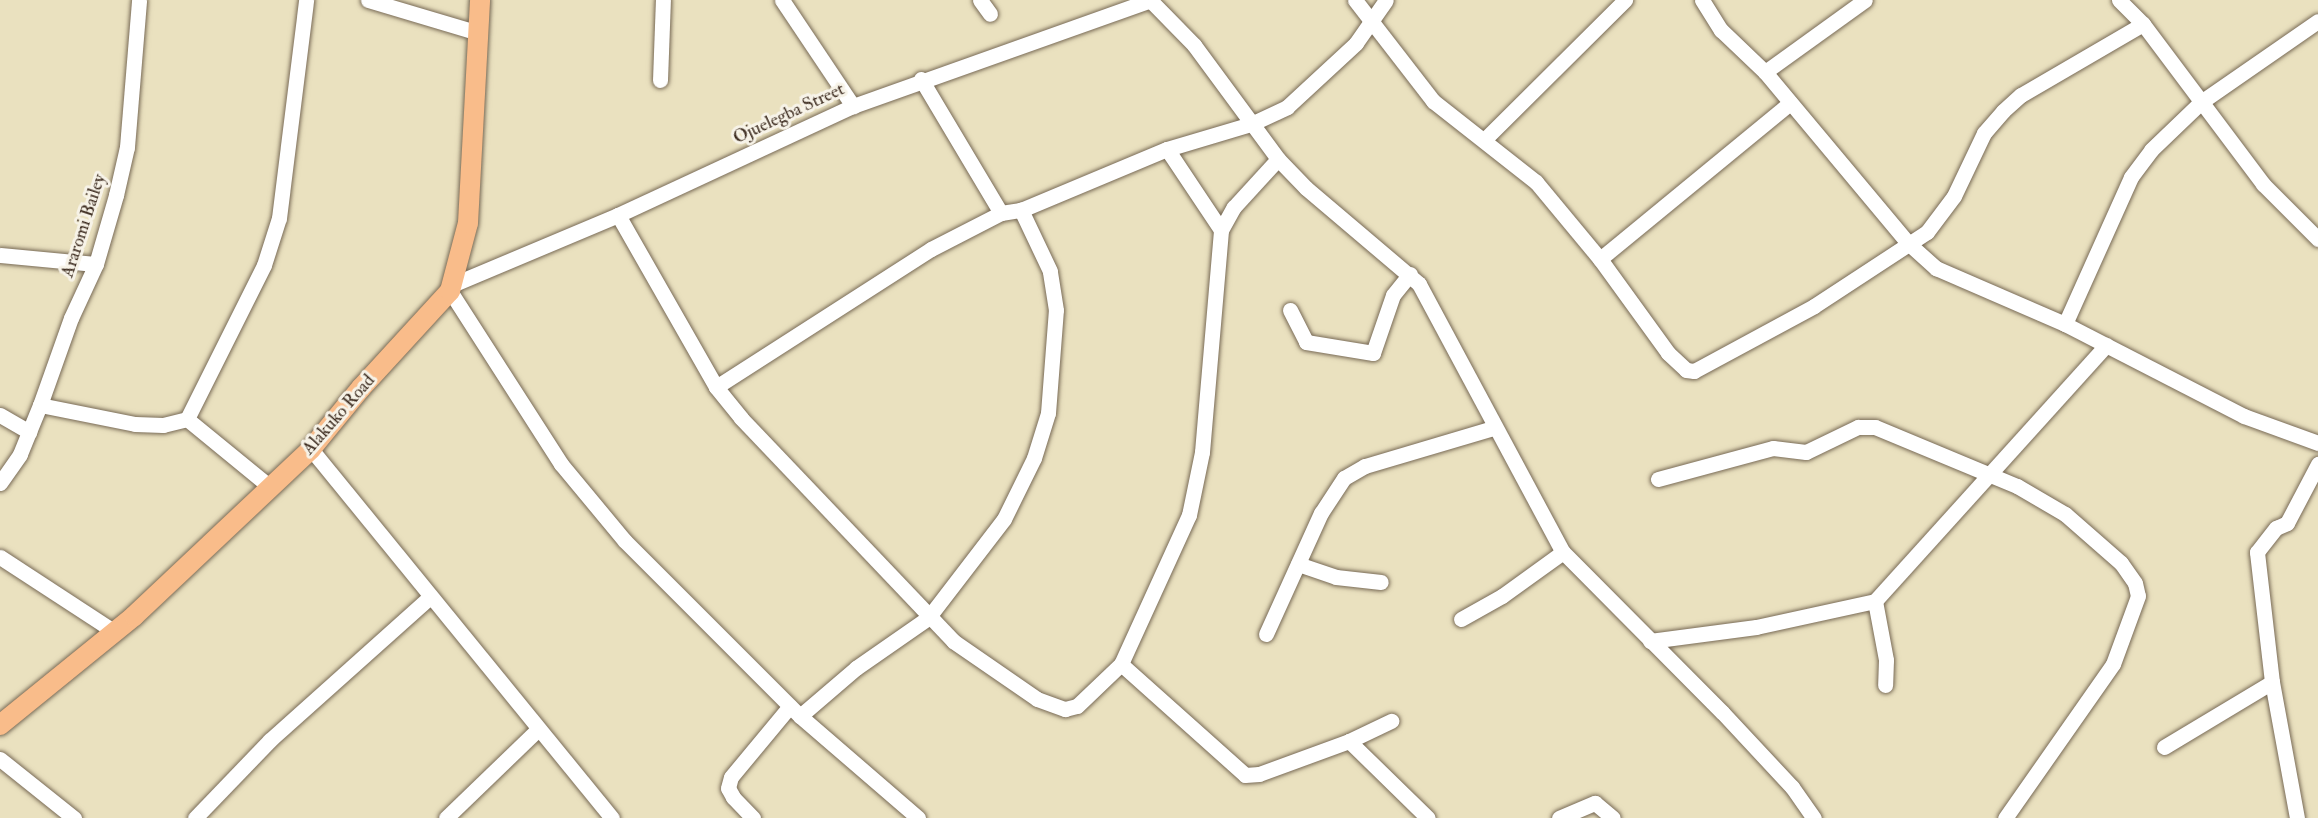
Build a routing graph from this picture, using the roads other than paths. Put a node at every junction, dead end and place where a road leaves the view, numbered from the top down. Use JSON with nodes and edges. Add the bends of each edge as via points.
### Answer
{"nodes":[{"id":1,"x":139,"y":0,"type":"edge"},
{"id":2,"x":306,"y":0,"type":"edge"},
{"id":3,"x":368,"y":0,"type":"edge"},
{"id":4,"x":480,"y":0,"type":"edge"},
{"id":5,"x":663,"y":0,"type":"edge"},
{"id":6,"x":782,"y":0,"type":"edge"},
{"id":7,"x":980,"y":0,"type":"edge"},
{"id":8,"x":1150,"y":0,"type":"edge"},
{"id":9,"x":1355,"y":0,"type":"edge"},
{"id":10,"x":1386,"y":0,"type":"edge"},
{"id":11,"x":1625,"y":0,"type":"edge"},
{"id":12,"x":1702,"y":0,"type":"edge"},
{"id":13,"x":1865,"y":0,"type":"edge"},
{"id":14,"x":2120,"y":0,"type":"edge"},
{"id":15,"x":990,"y":14,"type":"dead end"},
{"id":16,"x":1371,"y":20,"type":"junction"},
{"id":17,"x":2318,"y":21,"type":"edge"},
{"id":18,"x":2143,"y":24,"type":"junction"},
{"id":19,"x":479,"y":33,"type":"junction"},
{"id":20,"x":1765,"y":72,"type":"junction"},
{"id":21,"x":921,"y":79,"type":"junction"},
{"id":22,"x":660,"y":80,"type":"dead end"},
{"id":23,"x":2201,"y":102,"type":"junction"},
{"id":24,"x":1790,"y":103,"type":"junction"},
{"id":25,"x":853,"y":106,"type":"junction"},
{"id":26,"x":1251,"y":124,"type":"junction"},
{"id":27,"x":1484,"y":140,"type":"junction"},
{"id":28,"x":1167,"y":149,"type":"junction"},
{"id":29,"x":1278,"y":159,"type":"junction"},
{"id":30,"x":1021,"y":210,"type":"junction"},
{"id":31,"x":1001,"y":213,"type":"junction"},
{"id":32,"x":618,"y":215,"type":"junction"},
{"id":33,"x":1221,"y":230,"type":"junction"},
{"id":34,"x":2318,"y":239,"type":"edge"},
{"id":35,"x":1908,"y":243,"type":"junction"},
{"id":36,"x":0,"y":255,"type":"edge"},
{"id":37,"x":1600,"y":259,"type":"junction"},
{"id":38,"x":96,"y":264,"type":"junction"},
{"id":39,"x":1410,"y":274,"type":"junction"},
{"id":40,"x":452,"y":287,"type":"junction"},
{"id":41,"x":1290,"y":310,"type":"dead end"},
{"id":42,"x":2065,"y":324,"type":"junction"},
{"id":43,"x":2106,"y":345,"type":"junction"},
{"id":44,"x":716,"y":387,"type":"junction"},
{"id":45,"x":40,"y":405,"type":"junction"},
{"id":46,"x":0,"y":415,"type":"edge"},
{"id":47,"x":188,"y":419,"type":"junction"},
{"id":48,"x":1493,"y":428,"type":"junction"},
{"id":49,"x":29,"y":432,"type":"junction"},
{"id":50,"x":2318,"y":443,"type":"edge"},
{"id":51,"x":311,"y":449,"type":"junction"},
{"id":52,"x":2318,"y":464,"type":"edge"},
{"id":53,"x":1989,"y":474,"type":"junction"},
{"id":54,"x":1658,"y":479,"type":"dead end"},
{"id":55,"x":0,"y":483,"type":"edge"},
{"id":56,"x":269,"y":486,"type":"junction"},
{"id":57,"x":1563,"y":552,"type":"junction"},
{"id":58,"x":0,"y":557,"type":"edge"},
{"id":59,"x":1298,"y":564,"type":"junction"},
{"id":60,"x":1381,"y":582,"type":"dead end"},
{"id":61,"x":430,"y":597,"type":"junction"},
{"id":62,"x":1875,"y":601,"type":"junction"},
{"id":63,"x":928,"y":618,"type":"junction"},
{"id":64,"x":1461,"y":619,"type":"dead end"},
{"id":65,"x":115,"y":633,"type":"junction"},
{"id":66,"x":1266,"y":634,"type":"dead end"},
{"id":67,"x":1650,"y":641,"type":"junction"},
{"id":68,"x":1121,"y":664,"type":"junction"},
{"id":69,"x":2272,"y":682,"type":"junction"},
{"id":70,"x":1885,"y":685,"type":"dead end"},
{"id":71,"x":795,"y":711,"type":"junction"},
{"id":72,"x":1391,"y":721,"type":"dead end"},
{"id":73,"x":0,"y":725,"type":"edge"},
{"id":74,"x":537,"y":730,"type":"junction"},
{"id":75,"x":1348,"y":741,"type":"junction"},
{"id":76,"x":2164,"y":747,"type":"dead end"},
{"id":77,"x":0,"y":759,"type":"edge"},
{"id":78,"x":2013,"y":815,"type":"edge"},
{"id":79,"x":74,"y":818,"type":"edge"},
{"id":80,"x":195,"y":818,"type":"edge"},
{"id":81,"x":446,"y":818,"type":"edge"},
{"id":82,"x":612,"y":818,"type":"edge"},
{"id":83,"x":753,"y":818,"type":"edge"},
{"id":84,"x":918,"y":818,"type":"edge"},
{"id":85,"x":1428,"y":818,"type":"edge"},
{"id":86,"x":1559,"y":818,"type":"edge"},
{"id":87,"x":1612,"y":818,"type":"edge"},
{"id":88,"x":1814,"y":818,"type":"edge"},
{"id":89,"x":2296,"y":818,"type":"edge"}],
"edges":[{"from":1,"to":38,"type":"street","name":"Araromi Bailey","via":[[127,147]]},
{"from":2,"to":47,"type":"street","via":[[279,218],[264,266]]},
{"from":3,"to":19,"type":"street"},
{"from":4,"to":19,"type":"main road","name":"Alakuko Road"},
{"from":5,"to":22,"type":"street"},
{"from":6,"to":25,"type":"street"},
{"from":7,"to":15,"type":"street"},
{"from":8,"to":21,"type":"street","name":"Ojuelegba Street"},
{"from":8,"to":26,"type":"street","via":[[1194,45]]},
{"from":9,"to":16,"type":"street"},
{"from":10,"to":16,"type":"street"},
{"from":11,"to":27,"type":"street"},
{"from":12,"to":20,"type":"street","via":[[1721,30]]},
{"from":13,"to":20,"type":"street"},
{"from":14,"to":18,"type":"street"},
{"from":16,"to":26,"type":"street","via":[[1356,43],[1287,107]]},
{"from":16,"to":27,"type":"street","via":[[1433,101]]},
{"from":17,"to":23,"type":"street"},
{"from":18,"to":23,"type":"street"},
{"from":18,"to":35,"type":"street","via":[[2021,95],[2002,111],[1984,133],[1954,196],[1927,232]]},
{"from":19,"to":40,"type":"main road","name":"Alakuko Road","via":[[468,224]]},
{"from":20,"to":24,"type":"street"},
{"from":21,"to":25,"type":"street","name":"Ojuelegba Street"},
{"from":21,"to":31,"type":"street"},
{"from":23,"to":34,"type":"street","via":[[2263,184]]},
{"from":23,"to":42,"type":"street","via":[[2151,150],[2131,177]]},
{"from":24,"to":35,"type":"street"},
{"from":24,"to":37,"type":"street"},
{"from":25,"to":32,"type":"street","name":"Ojuelegba Street"},
{"from":26,"to":28,"type":"street"},
{"from":26,"to":29,"type":"street"},
{"from":27,"to":37,"type":"street","via":[[1536,182]]},
{"from":28,"to":30,"type":"street"},
{"from":28,"to":33,"type":"street"},
{"from":29,"to":33,"type":"street","via":[[1234,207]]},
{"from":29,"to":39,"type":"street","via":[[1306,188]]},
{"from":30,"to":31,"type":"street"},
{"from":30,"to":63,"type":"street","via":[[1050,271],[1056,310],[1048,413],[1034,458],[1004,519]]},
{"from":31,"to":44,"type":"street","via":[[931,249]]},
{"from":32,"to":40,"type":"street","name":"Ojuelegba Street"},
{"from":32,"to":44,"type":"street"},
{"from":33,"to":68,"type":"street","via":[[1198,483],[1189,515]]},
{"from":35,"to":37,"type":"street","via":[[1814,306],[1694,371],[1686,370],[1668,353]]},
{"from":35,"to":42,"type":"street","via":[[1936,268]]},
{"from":36,"to":38,"type":"street"},
{"from":38,"to":45,"type":"street","name":"Araromi Bailey","via":[[70,318]]},
{"from":39,"to":41,"type":"street","via":[[1394,295],[1373,352],[1306,342]]},
{"from":39,"to":48,"type":"street","via":[[1478,389]]},
{"from":40,"to":51,"type":"main road","name":"Alakuko Road"},
{"from":40,"to":71,"type":"street","via":[[574,481],[625,541]]},
{"from":42,"to":43,"type":"street"},
{"from":43,"to":50,"type":"street","via":[[2244,416]]},
{"from":43,"to":53,"type":"street"},
{"from":44,"to":63,"type":"street"},
{"from":45,"to":47,"type":"street","via":[[135,424]]},
{"from":45,"to":49,"type":"street","name":"Araromi Bailey"},
{"from":46,"to":49,"type":"street"},
{"from":47,"to":56,"type":"street"},
{"from":48,"to":57,"type":"street"},
{"from":48,"to":59,"type":"street","via":[[1365,466],[1344,478],[1321,513]]},
{"from":49,"to":55,"type":"street","name":"Araromi Bailey"},
{"from":51,"to":56,"type":"main road","name":"Alakuko Road"},
{"from":51,"to":61,"type":"street"},
{"from":52,"to":69,"type":"street","via":[[2287,523],[2276,528],[2257,552]]},
{"from":53,"to":54,"type":"street","via":[[1893,431],[1857,427],[1806,452],[1773,448]]},
{"from":53,"to":62,"type":"street"},
{"from":53,"to":78,"type":"street","via":[[2065,514],[2121,563],[2135,583],[2138,596],[2113,663]]},
{"from":56,"to":65,"type":"main road","name":"Alakuko Road"},
{"from":57,"to":64,"type":"street","via":[[1502,596]]},
{"from":57,"to":67,"type":"street"},
{"from":58,"to":65,"type":"street"},
{"from":59,"to":60,"type":"street","via":[[1336,577]]},
{"from":59,"to":66,"type":"street"},
{"from":61,"to":74,"type":"street"},
{"from":61,"to":80,"type":"street","via":[[270,740]]},
{"from":62,"to":67,"type":"street","via":[[1756,627]]},
{"from":62,"to":70,"type":"street","via":[[1886,660]]},
{"from":63,"to":68,"type":"street","via":[[952,641],[1050,707],[1077,706]]},
{"from":63,"to":71,"type":"street"},
{"from":65,"to":73,"type":"main road","name":"Alakuko Road"},
{"from":67,"to":88,"type":"street","via":[[1792,787]]},
{"from":68,"to":75,"type":"street","via":[[1245,776]]},
{"from":69,"to":76,"type":"street"},
{"from":69,"to":89,"type":"street"},
{"from":71,"to":83,"type":"street","via":[[730,777],[728,788],[733,797]]},
{"from":71,"to":84,"type":"street"},
{"from":72,"to":75,"type":"street"},
{"from":74,"to":81,"type":"street"},
{"from":74,"to":82,"type":"street"},
{"from":75,"to":85,"type":"street"},
{"from":77,"to":79,"type":"street"},
{"from":86,"to":87,"type":"street","via":[[1595,803]]}]}
